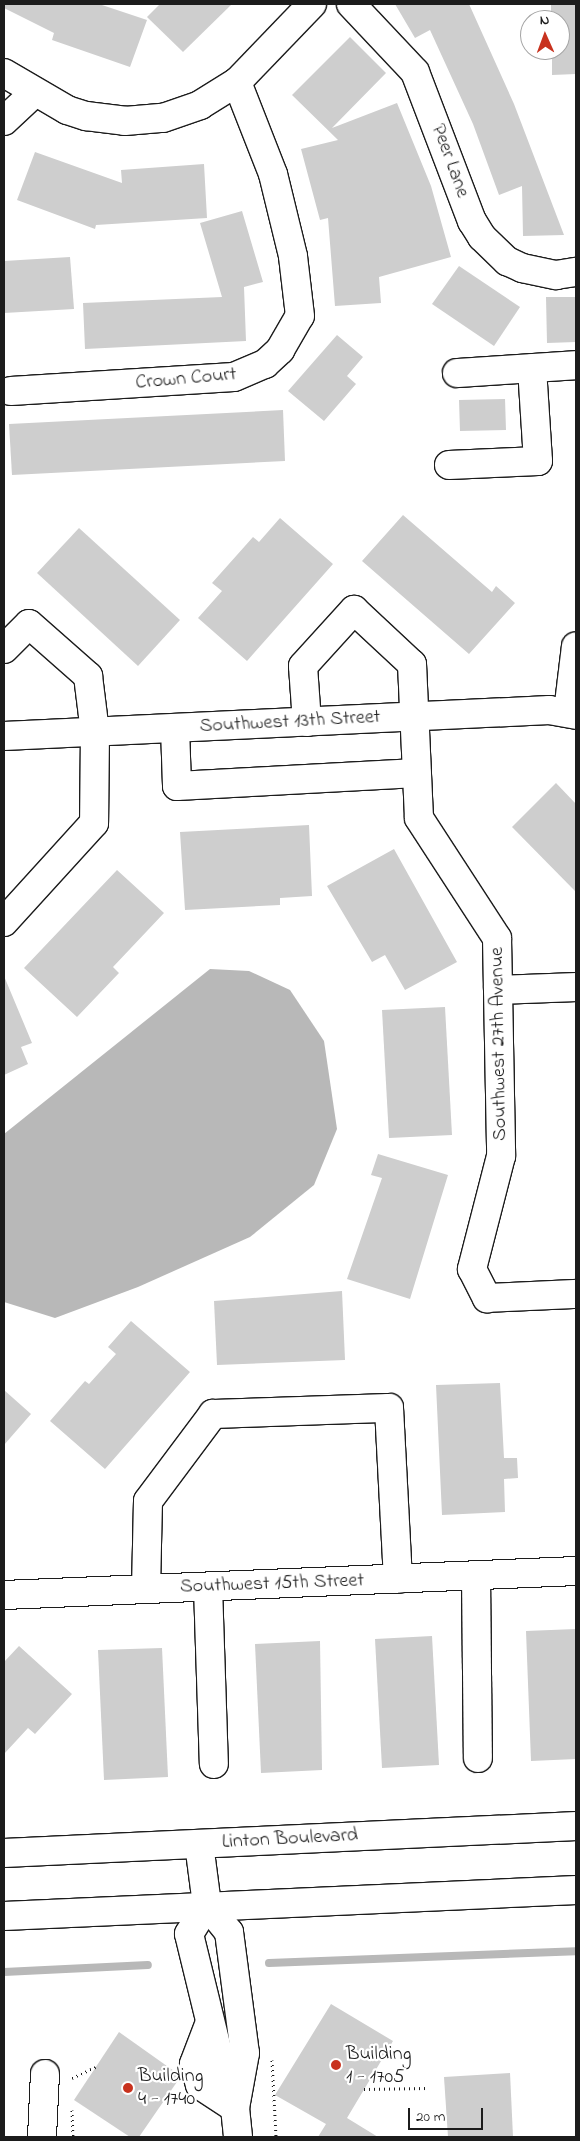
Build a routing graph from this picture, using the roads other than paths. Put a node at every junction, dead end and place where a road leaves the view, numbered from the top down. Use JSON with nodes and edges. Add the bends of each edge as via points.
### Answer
{"nodes":[{"id":1,"x":312,"y":4,"type":"edge"},
{"id":2,"x":351,"y":4,"type":"edge"},
{"id":3,"x":4,"y":73,"type":"edge"},
{"id":4,"x":237,"y":82,"type":"junction"},
{"id":5,"x":34,"y":93,"type":"junction"},
{"id":6,"x":4,"y":121,"type":"edge"},
{"id":7,"x":576,"y":272,"type":"edge"},
{"id":8,"x":576,"y":365,"type":"edge"},
{"id":9,"x":532,"y":368,"type":"junction"},
{"id":10,"x":457,"y":373,"type":"dead end"},
{"id":11,"x":10,"y":391,"type":"dead end"},
{"id":12,"x":448,"y":465,"type":"dead end"},
{"id":13,"x":576,"y":646,"type":"edge"},
{"id":14,"x":4,"y":648,"type":"edge"},
{"id":15,"x":572,"y":714,"type":"edge"},
{"id":16,"x":417,"y":716,"type":"junction"},
{"id":17,"x":307,"y":722,"type":"junction"},
{"id":18,"x":174,"y":728,"type":"junction"},
{"id":19,"x":95,"y":732,"type":"junction"},
{"id":20,"x":4,"y":736,"type":"edge"},
{"id":21,"x":417,"y":773,"type":"junction"},
{"id":22,"x":4,"y":922,"type":"edge"},
{"id":23,"x":576,"y":987,"type":"edge"},
{"id":24,"x":498,"y":990,"type":"junction"},
{"id":25,"x":576,"y":1294,"type":"edge"},
{"id":26,"x":576,"y":1571,"type":"edge"},
{"id":27,"x":476,"y":1576,"type":"junction"},
{"id":28,"x":398,"y":1579,"type":"junction"},
{"id":29,"x":208,"y":1587,"type":"junction"},
{"id":30,"x":146,"y":1589,"type":"junction"},
{"id":31,"x":4,"y":1595,"type":"edge"},
{"id":32,"x":478,"y":1758,"type":"dead end"},
{"id":33,"x":214,"y":1764,"type":"dead end"},
{"id":34,"x":576,"y":1826,"type":"edge"},
{"id":35,"x":199,"y":1844,"type":"junction"},
{"id":36,"x":4,"y":1853,"type":"edge"},
{"id":37,"x":576,"y":1890,"type":"edge"},
{"id":38,"x":207,"y":1905,"type":"junction"},
{"id":39,"x":4,"y":1916,"type":"edge"},
{"id":40,"x":45,"y":2074,"type":"dead end"},
{"id":41,"x":235,"y":2108,"type":"junction"},
{"id":42,"x":42,"y":2137,"type":"edge"},
{"id":43,"x":238,"y":2137,"type":"edge"}],
"edges":[{"from":1,"to":4,"type":"street"},
{"from":2,"to":7,"type":"street","name":"Peer Lane","via":[[415,72],[472,221],[482,237],[500,255],[522,268],[556,275]]},
{"from":3,"to":5,"type":"street"},
{"from":4,"to":5,"type":"street","via":[[200,105],[144,121],[86,116]]},
{"from":4,"to":11,"type":"street","name":"Crown Court","via":[[274,174],[294,256],[300,316],[280,350],[265,364],[234,377]]},
{"from":5,"to":6,"type":"street"},
{"from":8,"to":9,"type":"street"},
{"from":9,"to":10,"type":"street"},
{"from":9,"to":12,"type":"street","via":[[538,461]]},
{"from":13,"to":15,"type":"street"},
{"from":14,"to":19,"type":"street","via":[[29,624],[88,676]]},
{"from":15,"to":16,"type":"street","name":"Southwest 13th Street","via":[[549,710]]},
{"from":16,"to":17,"type":"street","name":"Southwest 13th Street"},
{"from":16,"to":17,"type":"street","name":"Southwest 27th Avenue","via":[[412,664],[354,610],[303,666]]},
{"from":16,"to":21,"type":"street","name":"Southwest 27th Avenue"},
{"from":17,"to":18,"type":"street","name":"Southwest 13th Street"},
{"from":18,"to":19,"type":"street","name":"Southwest 13th Street"},
{"from":18,"to":21,"type":"street","via":[[177,786]]},
{"from":19,"to":20,"type":"street","name":"Southwest 13th Street"},
{"from":19,"to":22,"type":"street","via":[[94,823]]},
{"from":21,"to":24,"type":"street","name":"Southwest 27th Avenue","via":[[420,818],[497,938]]},
{"from":23,"to":24,"type":"street"},
{"from":24,"to":25,"type":"street","name":"Southwest 27th Avenue","via":[[501,1156],[472,1268],[487,1298]]},
{"from":26,"to":27,"type":"street","name":"Southwest 15th Street"},
{"from":27,"to":28,"type":"street","name":"Southwest 15th Street"},
{"from":27,"to":32,"type":"street"},
{"from":28,"to":29,"type":"street","name":"Southwest 15th Street"},
{"from":28,"to":30,"type":"street","via":[[389,1408],[213,1414],[148,1501]]},
{"from":29,"to":30,"type":"street","name":"Southwest 15th Street"},
{"from":29,"to":33,"type":"street"},
{"from":30,"to":31,"type":"street","name":"Southwest 15th Street"},
{"from":34,"to":35,"type":"street","name":"Linton Boulevard"},
{"from":35,"to":36,"type":"street","name":"Linton Boulevard"},
{"from":35,"to":38,"type":"street"},
{"from":37,"to":38,"type":"street"},
{"from":38,"to":39,"type":"street"},
{"from":38,"to":41,"type":"street","via":[[229,1932],[245,2053]]},
{"from":38,"to":41,"type":"street","via":[[189,1934]]},
{"from":40,"to":42,"type":"street"},
{"from":41,"to":43,"type":"street"}]}
